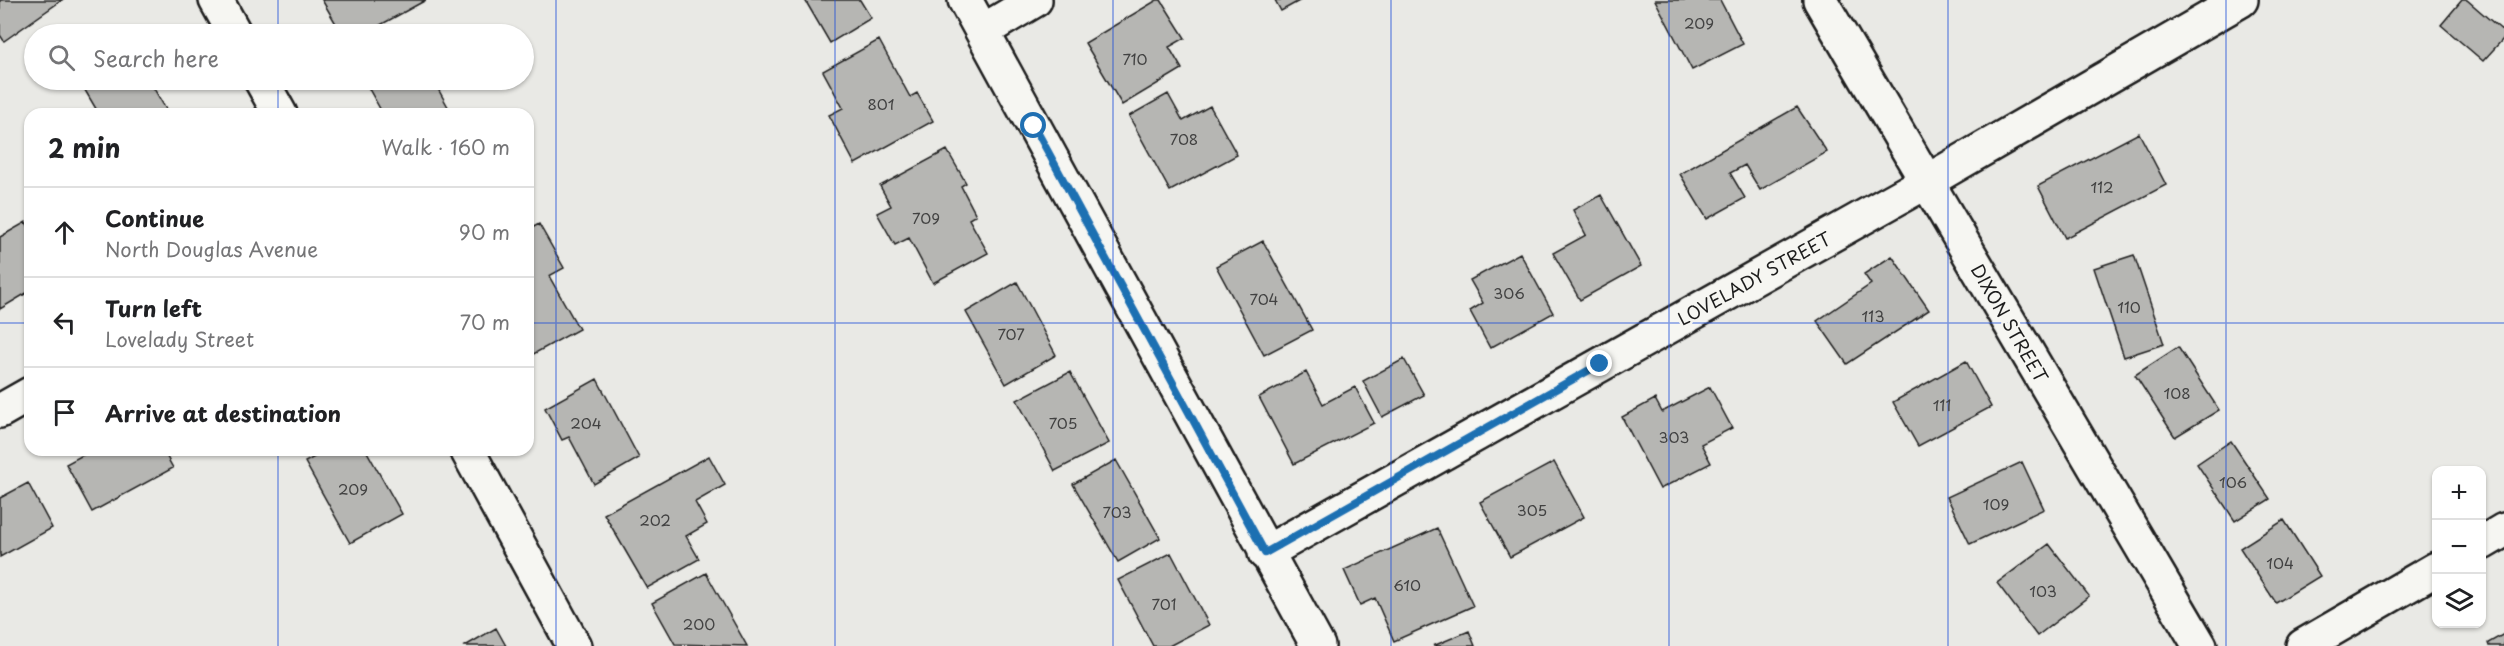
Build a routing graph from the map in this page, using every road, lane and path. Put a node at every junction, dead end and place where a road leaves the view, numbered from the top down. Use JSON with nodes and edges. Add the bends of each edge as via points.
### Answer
{"nodes":[{"id":1,"x":216,"y":0,"type":"edge"},
{"id":2,"x":965,"y":0,"type":"edge"},
{"id":3,"x":1035,"y":0,"type":"edge"},
{"id":4,"x":1820,"y":0,"type":"edge"},
{"id":5,"x":2241,"y":0,"type":"edge"},
{"id":6,"x":229,"y":24,"type":"edge"},
{"id":7,"x":982,"y":31,"type":"junction"},
{"id":8,"x":267,"y":90,"type":"edge"},
{"id":9,"x":277,"y":108,"type":"edge"},
{"id":10,"x":1926,"y":182,"type":"junction"},
{"id":11,"x":24,"y":397,"type":"edge"},
{"id":12,"x":0,"y":411,"type":"edge"},
{"id":13,"x":470,"y":456,"type":"edge"},
{"id":14,"x":2504,"y":530,"type":"edge"},
{"id":15,"x":2486,"y":540,"type":"edge"},
{"id":16,"x":1265,"y":553,"type":"junction"},
{"id":17,"x":2432,"y":572,"type":"edge"},
{"id":18,"x":2338,"y":637,"type":"edge"},
{"id":19,"x":574,"y":646,"type":"edge"},
{"id":20,"x":1318,"y":646,"type":"edge"},
{"id":21,"x":2199,"y":646,"type":"edge"},
{"id":22,"x":2303,"y":646,"type":"edge"}],
"edges":[{"from":1,"to":6,"type":"street"},
{"from":2,"to":7,"type":"street"},
{"from":3,"to":7,"type":"street"},
{"from":4,"to":10,"type":"street","name":"DIXON STREET"},
{"from":5,"to":10,"type":"street","name":"LOVELADY STREET"},
{"from":7,"to":16,"type":"street"},
{"from":8,"to":9,"type":"street"},
{"from":10,"to":16,"type":"street","name":"LOVELADY STREET"},
{"from":10,"to":21,"type":"street","name":"DIXON STREET"},
{"from":11,"to":12,"type":"street"},
{"from":13,"to":19,"type":"street"},
{"from":14,"to":15,"type":"street"},
{"from":16,"to":20,"type":"street"},
{"from":17,"to":18,"type":"street"},
{"from":18,"to":22,"type":"street"}]}
